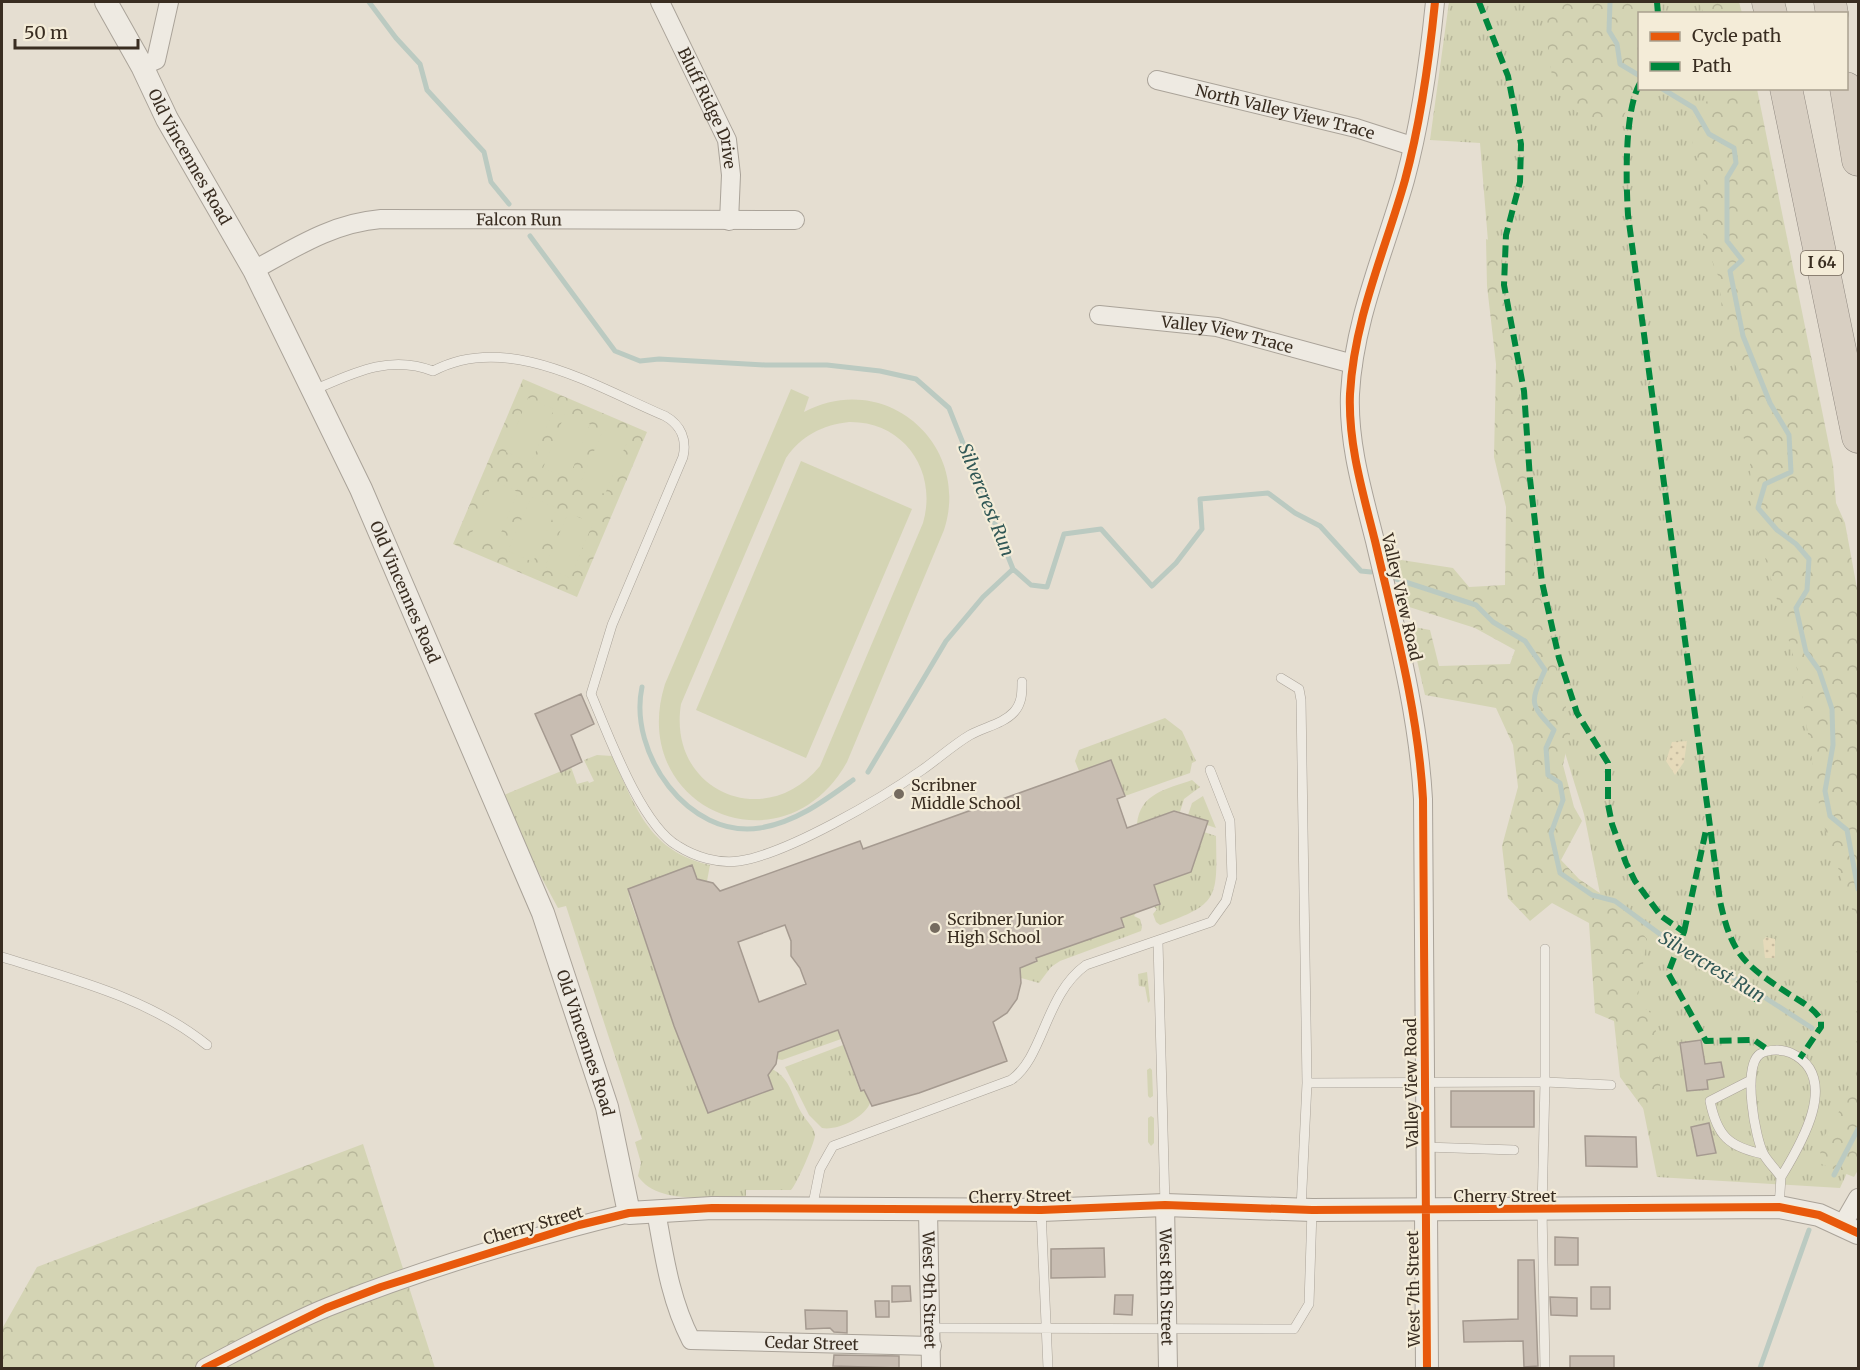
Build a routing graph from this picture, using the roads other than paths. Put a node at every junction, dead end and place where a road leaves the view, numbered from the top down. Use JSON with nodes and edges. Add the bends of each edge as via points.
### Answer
{"nodes":[{"id":1,"x":106,"y":2,"type":"edge"},
{"id":2,"x":169,"y":2,"type":"edge"},
{"id":3,"x":658,"y":2,"type":"edge"},
{"id":4,"x":1435,"y":2,"type":"edge"},
{"id":5,"x":142,"y":66,"type":"junction"},
{"id":6,"x":1157,"y":80,"type":"dead end"},
{"id":7,"x":1786,"y":90,"type":"edge"},
{"id":8,"x":1846,"y":90,"type":"edge"},
{"id":9,"x":1412,"y":146,"type":"junction"},
{"id":10,"x":1858,"y":160,"type":"edge"},
{"id":11,"x":795,"y":220,"type":"dead end"},
{"id":12,"x":729,"y":221,"type":"junction"},
{"id":13,"x":254,"y":270,"type":"junction"},
{"id":14,"x":1099,"y":315,"type":"dead end"},
{"id":15,"x":1353,"y":364,"type":"junction"},
{"id":16,"x":314,"y":390,"type":"junction"},
{"id":17,"x":1858,"y":437,"type":"edge"},
{"id":18,"x":1281,"y":678,"type":"dead end"},
{"id":19,"x":1022,"y":682,"type":"dead end"},
{"id":20,"x":1210,"y":770,"type":"dead end"},
{"id":21,"x":1158,"y":942,"type":"junction"},
{"id":22,"x":1545,"y":949,"type":"dead end"},
{"id":23,"x":2,"y":957,"type":"edge"},
{"id":24,"x":207,"y":1045,"type":"dead end"},
{"id":25,"x":1751,"y":1080,"type":"junction"},
{"id":26,"x":1424,"y":1081,"type":"junction"},
{"id":27,"x":1545,"y":1082,"type":"junction"},
{"id":28,"x":1307,"y":1083,"type":"junction"},
{"id":29,"x":1611,"y":1086,"type":"dead end"},
{"id":30,"x":1425,"y":1147,"type":"junction"},
{"id":31,"x":1515,"y":1150,"type":"dead end"},
{"id":32,"x":1763,"y":1154,"type":"junction"},
{"id":33,"x":1781,"y":1177,"type":"junction"},
{"id":34,"x":1858,"y":1198,"type":"edge"},
{"id":35,"x":1165,"y":1205,"type":"junction"},
{"id":36,"x":1779,"y":1208,"type":"junction"},
{"id":37,"x":812,"y":1209,"type":"junction"},
{"id":38,"x":1307,"y":1209,"type":"junction"},
{"id":39,"x":1542,"y":1209,"type":"junction"},
{"id":40,"x":928,"y":1210,"type":"junction"},
{"id":41,"x":1041,"y":1210,"type":"junction"},
{"id":42,"x":1426,"y":1210,"type":"junction"},
{"id":43,"x":656,"y":1211,"type":"junction"},
{"id":44,"x":629,"y":1213,"type":"junction"},
{"id":45,"x":1851,"y":1228,"type":"edge"},
{"id":46,"x":1048,"y":1329,"type":"junction"},
{"id":47,"x":1168,"y":1330,"type":"junction"},
{"id":48,"x":932,"y":1337,"type":"junction"},
{"id":49,"x":205,"y":1368,"type":"edge"},
{"id":50,"x":931,"y":1368,"type":"edge"},
{"id":51,"x":1048,"y":1368,"type":"edge"},
{"id":52,"x":1168,"y":1368,"type":"edge"},
{"id":53,"x":1427,"y":1368,"type":"edge"},
{"id":54,"x":1545,"y":1368,"type":"edge"}],
"edges":[{"from":1,"to":5,"type":"street","name":"Old Vincennes Road"},
{"from":2,"to":5,"type":"street","via":[[156,60]]},
{"from":3,"to":12,"type":"street","name":"Bluff Ridge Drive","via":[[727,140]]},
{"from":4,"to":9,"type":"street","name":"Valley View Road","via":[[1425,96]]},
{"from":5,"to":13,"type":"street","name":"Old Vincennes Road","via":[[167,119]]},
{"from":6,"to":9,"type":"street","name":"North Valley View Trace","via":[[1356,128]]},
{"from":7,"to":17,"type":"highway","number":"I 64"},
{"from":8,"to":10,"type":"highway"},
{"from":9,"to":15,"type":"street","name":"Valley View Road","via":[[1405,180],[1365,303]]},
{"from":11,"to":12,"type":"street","name":"Falcon Run"},
{"from":12,"to":13,"type":"street","name":"Falcon Run","via":[[381,219],[326,231]]},
{"from":13,"to":16,"type":"street","name":"Old Vincennes Road"},
{"from":14,"to":15,"type":"street","name":"Valley View Trace","via":[[1217,327]]},
{"from":15,"to":26,"type":"street","name":"Valley View Road","via":[[1354,451],[1420,743]]},
{"from":16,"to":19,"type":"lane","via":[[370,367],[405,363],[433,371],[449,362],[510,359],[542,364],[665,416],[681,431],[685,446],[681,464],[612,625],[591,690],[656,828],[695,855],[730,862],[754,858],[807,836],[901,784],[971,734],[1010,716],[1020,704]]},
{"from":16,"to":44,"type":"street","name":"Old Vincennes Road","via":[[362,489],[543,913],[606,1107]]},
{"from":18,"to":28,"type":"lane","via":[[1299,690],[1300,700]]},
{"from":20,"to":21,"type":"lane","via":[[1230,821],[1232,877],[1226,901],[1211,922]]},
{"from":21,"to":35,"type":"lane"},
{"from":21,"to":37,"type":"lane","via":[[1086,965],[1076,972],[1052,1006],[1022,1072],[1011,1080],[833,1146],[820,1169]]},
{"from":22,"to":27,"type":"lane"},
{"from":23,"to":24,"type":"lane","via":[[114,993],[189,1030]]},
{"from":25,"to":32,"type":"lane","via":[[1754,1119]]},
{"from":25,"to":32,"type":"lane","via":[[1710,1101],[1714,1123],[1727,1140],[1744,1150]]},
{"from":25,"to":33,"type":"lane","via":[[1761,1053],[1786,1050],[1799,1056],[1815,1082],[1810,1125]]},
{"from":26,"to":27,"type":"lane"},
{"from":26,"to":28,"type":"lane"},
{"from":26,"to":30,"type":"street","name":"Valley View Road"},
{"from":27,"to":29,"type":"lane"},
{"from":27,"to":39,"type":"lane"},
{"from":28,"to":38,"type":"lane"},
{"from":30,"to":31,"type":"lane"},
{"from":30,"to":42,"type":"street","name":"Valley View Road"},
{"from":32,"to":33,"type":"lane"},
{"from":33,"to":36,"type":"lane"},
{"from":34,"to":45,"type":"street"},
{"from":35,"to":38,"type":"street","name":"Cherry Street"},
{"from":35,"to":41,"type":"street","name":"Cherry Street"},
{"from":35,"to":47,"type":"street","name":"West 8th Street"},
{"from":36,"to":39,"type":"street","name":"Cherry Street"},
{"from":36,"to":45,"type":"street","name":"Cherry Street","via":[[1800,1210]]},
{"from":37,"to":40,"type":"street","name":"Cherry Street"},
{"from":37,"to":43,"type":"street","name":"Cherry Street"},
{"from":38,"to":42,"type":"street","name":"Cherry Street"},
{"from":38,"to":47,"type":"lane","via":[[1310,1304],[1294,1329]]},
{"from":39,"to":42,"type":"street","name":"Cherry Street"},
{"from":39,"to":54,"type":"lane"},
{"from":40,"to":41,"type":"street","name":"Cherry Street"},
{"from":40,"to":48,"type":"street","name":"West 9th Street"},
{"from":41,"to":46,"type":"lane"},
{"from":42,"to":53,"type":"street","name":"West 7th Street"},
{"from":43,"to":44,"type":"street","name":"Cherry Street"},
{"from":43,"to":48,"type":"street","name":"Cedar Street","via":[[665,1268],[682,1323],[692,1340]]},
{"from":44,"to":49,"type":"street","name":"Cherry Street","via":[[568,1228],[381,1287],[326,1308]]},
{"from":46,"to":47,"type":"lane"},
{"from":46,"to":48,"type":"lane"},
{"from":46,"to":51,"type":"lane"},
{"from":47,"to":52,"type":"street","name":"West 8th Street"},
{"from":48,"to":50,"type":"street","name":"West 9th Street"}]}
